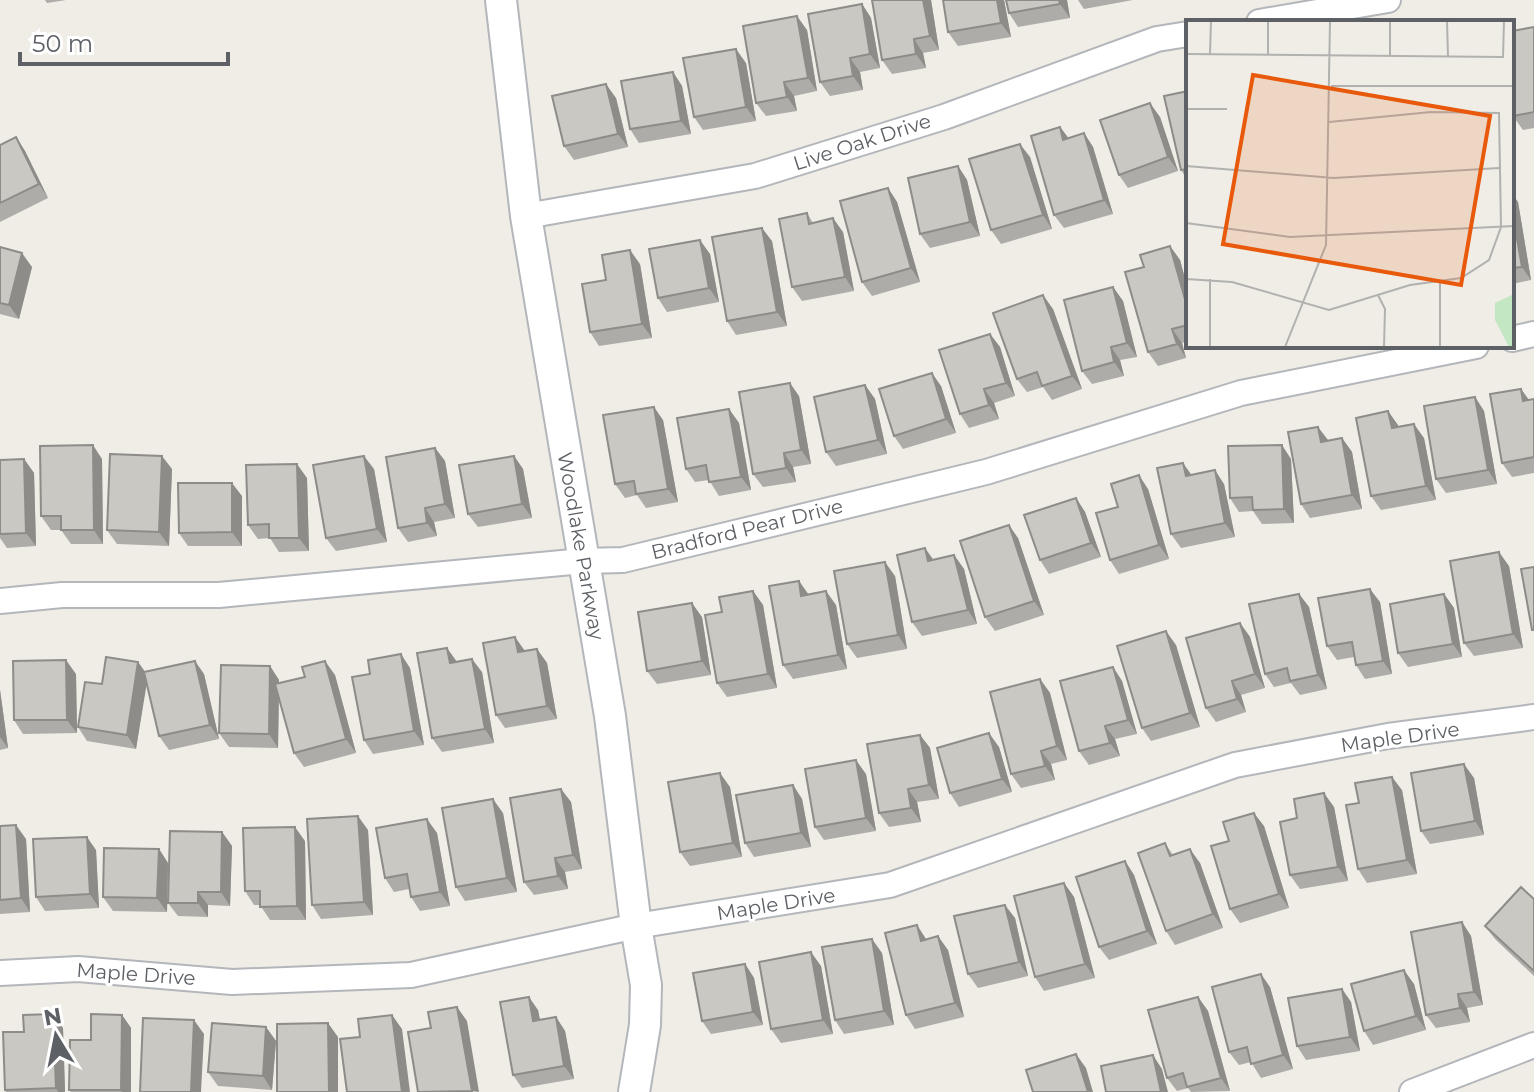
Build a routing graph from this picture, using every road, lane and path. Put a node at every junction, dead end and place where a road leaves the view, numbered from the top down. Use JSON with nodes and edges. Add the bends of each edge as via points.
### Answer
{"nodes":[{"id":1,"x":501,"y":0,"type":"edge"},
{"id":2,"x":1388,"y":0,"type":"edge"},
{"id":3,"x":1271,"y":20,"type":"edge"},
{"id":4,"x":1186,"y":34,"type":"edge"},
{"id":5,"x":526,"y":216,"type":"junction"},
{"id":6,"x":1534,"y":334,"type":"edge"},
{"id":7,"x":1514,"y":339,"type":"edge"},
{"id":8,"x":1466,"y":348,"type":"edge"},
{"id":9,"x":583,"y":561,"type":"junction"},
{"id":10,"x":0,"y":601,"type":"edge"},
{"id":11,"x":1534,"y":717,"type":"edge"},
{"id":12,"x":636,"y":926,"type":"junction"},
{"id":13,"x":0,"y":973,"type":"edge"},
{"id":14,"x":1534,"y":1045,"type":"edge"},
{"id":15,"x":634,"y":1092,"type":"edge"},
{"id":16,"x":1412,"y":1092,"type":"edge"}],
"edges":[{"from":1,"to":5,"type":"street","name":"Woodlake Parkway"},
{"from":2,"to":3,"type":"street"},
{"from":4,"to":5,"type":"street","name":"Live Oak Drive","via":[[1157,39],[944,117],[755,176]]},
{"from":5,"to":9,"type":"street","name":"Woodlake Parkway"},
{"from":6,"to":7,"type":"street"},
{"from":8,"to":9,"type":"street","name":"Bradford Pear Drive","via":[[1241,393],[986,472],[623,560]]},
{"from":9,"to":10,"type":"street","name":"Bradford Pear Drive","via":[[219,595],[62,595]]},
{"from":9,"to":12,"type":"street","name":"Woodlake Parkway","via":[[610,716]]},
{"from":11,"to":12,"type":"street","name":"Maple Drive","via":[[1388,736],[1235,765],[890,885]]},
{"from":12,"to":13,"type":"street","name":"Maple Drive","via":[[411,975],[232,982],[78,969]]},
{"from":12,"to":15,"type":"street","name":"Woodlake Parkway","via":[[646,985]]},
{"from":14,"to":16,"type":"street"}]}
